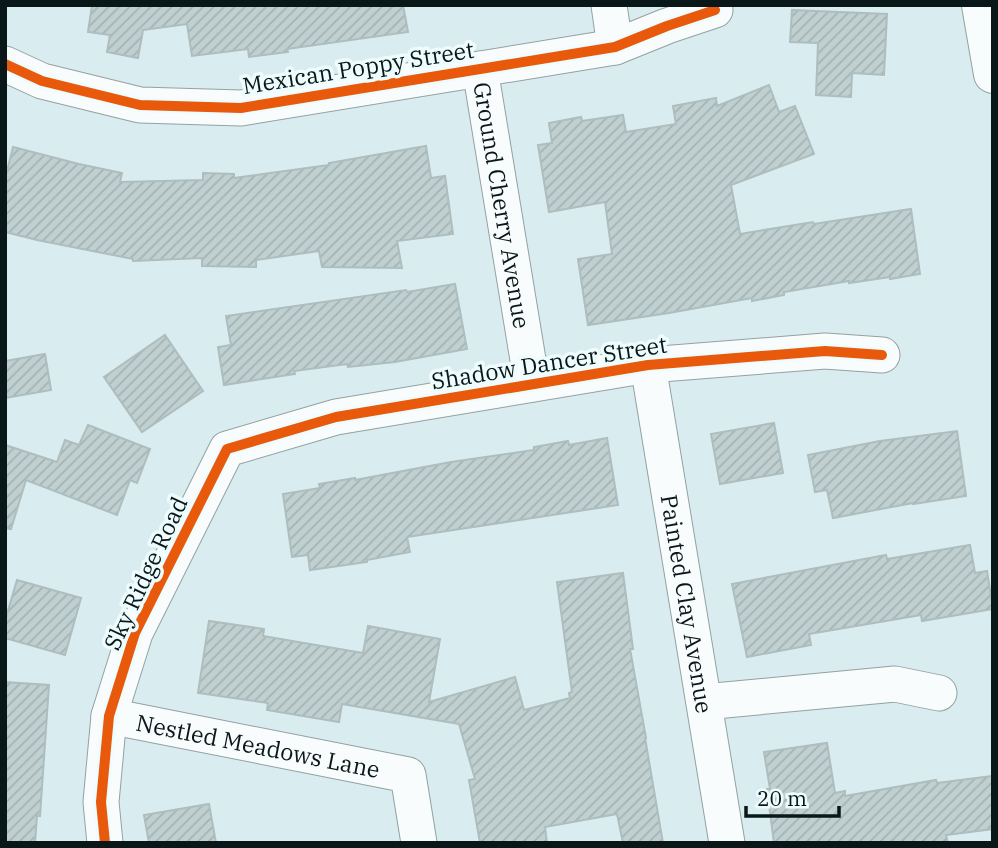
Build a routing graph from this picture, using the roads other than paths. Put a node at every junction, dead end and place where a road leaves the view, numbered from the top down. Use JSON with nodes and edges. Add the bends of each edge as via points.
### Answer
{"nodes":[{"id":1,"x":608,"y":5,"type":"edge"},
{"id":2,"x":981,"y":5,"type":"edge"},
{"id":3,"x":715,"y":10,"type":"dead end"},
{"id":4,"x":615,"y":47,"type":"junction"},
{"id":5,"x":5,"y":64,"type":"edge"},
{"id":6,"x":480,"y":69,"type":"junction"},
{"id":7,"x":993,"y":74,"type":"edge"},
{"id":8,"x":883,"y":355,"type":"dead end"},
{"id":9,"x":648,"y":365,"type":"junction"},
{"id":10,"x":532,"y":384,"type":"junction"},
{"id":11,"x":227,"y":449,"type":"joint"},
{"id":12,"x":939,"y":693,"type":"dead end"},
{"id":13,"x":704,"y":702,"type":"junction"},
{"id":14,"x":109,"y":716,"type":"junction"},
{"id":15,"x":106,"y":843,"type":"edge"},
{"id":16,"x":419,"y":843,"type":"edge"},
{"id":17,"x":727,"y":843,"type":"edge"}],
"edges":[{"from":1,"to":4,"type":"street"},
{"from":2,"to":7,"type":"main road"},
{"from":3,"to":4,"type":"street","name":"Mexican Poppy Street"},
{"from":4,"to":6,"type":"street","name":"Mexican Poppy Street"},
{"from":5,"to":6,"type":"street","name":"Mexican Poppy Street","via":[[42,81],[140,105],[241,108]]},
{"from":6,"to":10,"type":"street","name":"Ground Cherry Avenue"},
{"from":8,"to":9,"type":"street","name":"Shadow Dancer Street","via":[[825,351]]},
{"from":9,"to":10,"type":"street","name":"Shadow Dancer Street"},
{"from":9,"to":13,"type":"street","name":"Painted Clay Avenue"},
{"from":10,"to":11,"type":"street","name":"Shadow Dancer Street","via":[[336,417]]},
{"from":11,"to":14,"type":"street","name":"Sky Ridge Road","via":[[135,632]]},
{"from":12,"to":13,"type":"street","via":[[895,684]]},
{"from":13,"to":17,"type":"street","name":"Painted Clay Avenue"},
{"from":14,"to":15,"type":"street","name":"Sky Ridge Road","via":[[101,802]]},
{"from":14,"to":16,"type":"street","name":"Nestled Meadows Lane","via":[[408,775]]}]}
